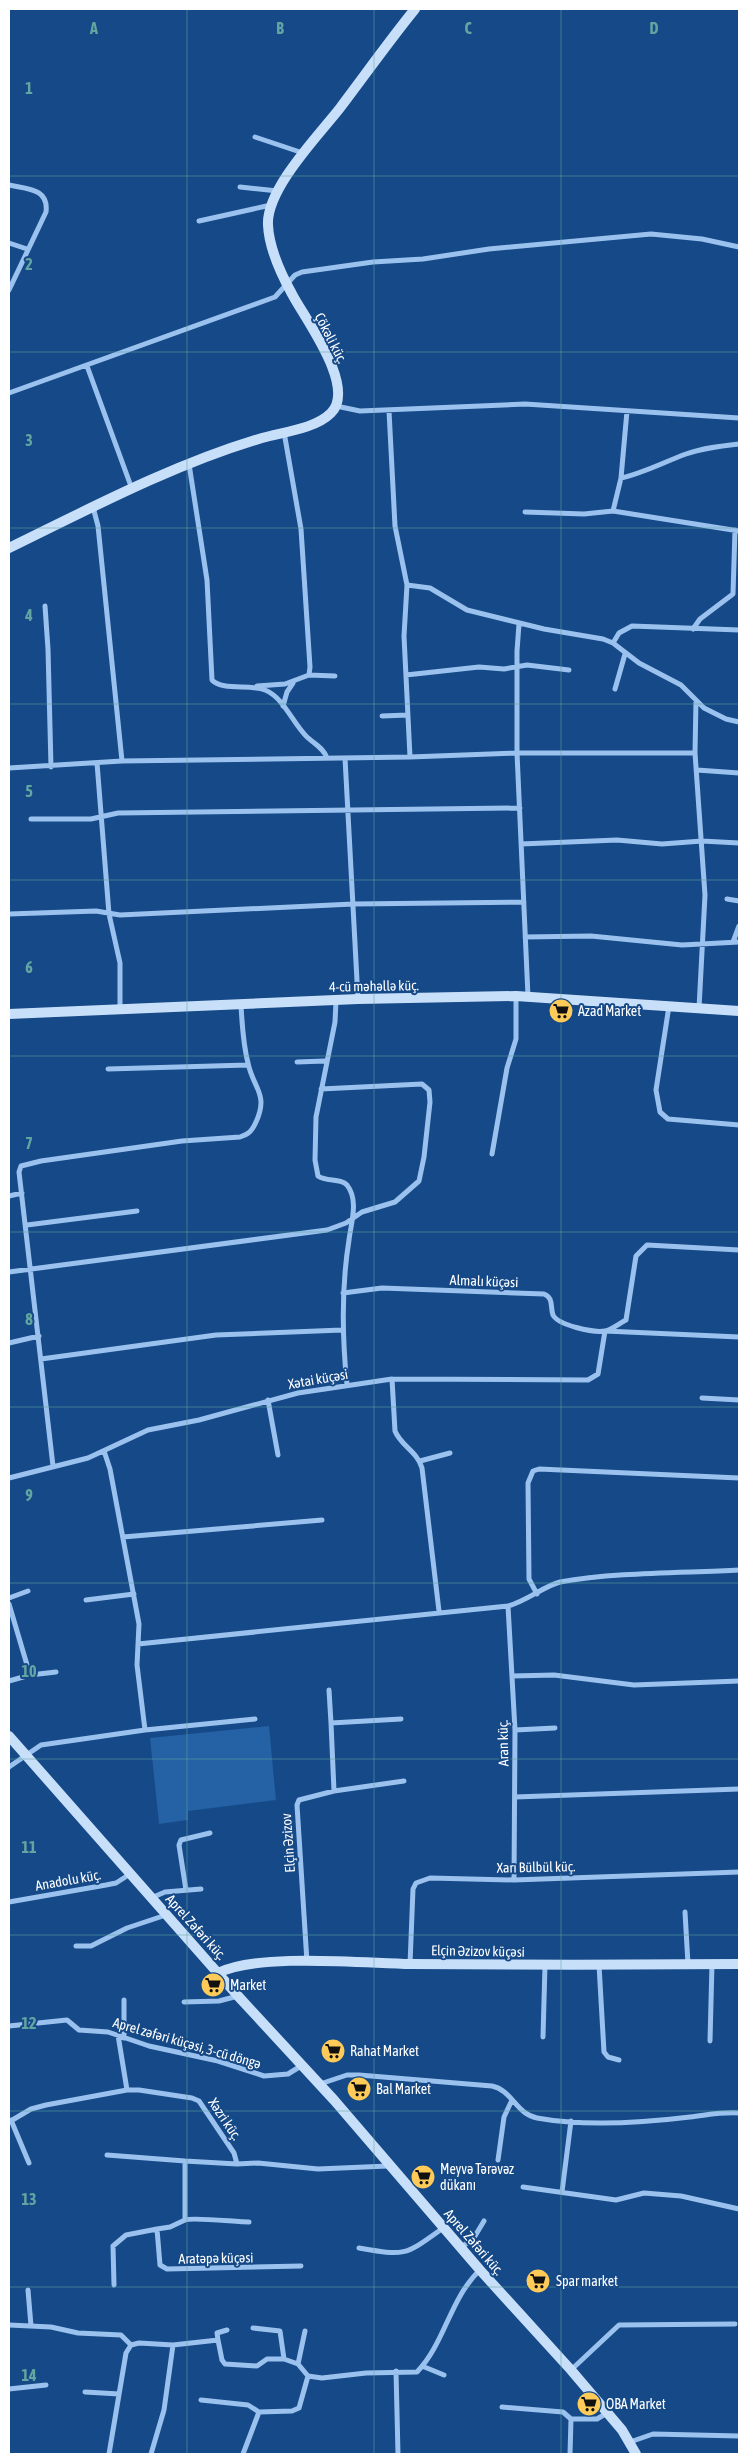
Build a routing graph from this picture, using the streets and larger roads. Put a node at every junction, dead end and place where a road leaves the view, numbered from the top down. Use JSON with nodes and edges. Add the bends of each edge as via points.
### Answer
{"nodes":[{"id":1,"x":415,"y":9,"type":"edge"},
{"id":2,"x":255,"y":137,"type":"dead end"},
{"id":3,"x":304,"y":154,"type":"junction"},
{"id":4,"x":9,"y":185,"type":"edge"},
{"id":5,"x":240,"y":187,"type":"dead end"},
{"id":6,"x":278,"y":191,"type":"junction"},
{"id":7,"x":271,"y":205,"type":"junction"},
{"id":8,"x":199,"y":221,"type":"dead end"},
{"id":9,"x":9,"y":243,"type":"edge"},
{"id":10,"x":739,"y":247,"type":"edge"},
{"id":11,"x":27,"y":249,"type":"junction"},
{"id":12,"x":287,"y":284,"type":"junction"},
{"id":13,"x":9,"y":290,"type":"edge"},
{"id":14,"x":86,"y":366,"type":"junction"},
{"id":15,"x":9,"y":393,"type":"edge"},
{"id":16,"x":336,"y":406,"type":"junction"},
{"id":17,"x":389,"y":411,"type":"junction"},
{"id":18,"x":627,"y":411,"type":"junction"},
{"id":19,"x":739,"y":418,"type":"edge"},
{"id":20,"x":284,"y":432,"type":"junction"},
{"id":21,"x":739,"y":444,"type":"edge"},
{"id":22,"x":189,"y":464,"type":"junction"},
{"id":23,"x":621,"y":478,"type":"junction"},
{"id":24,"x":132,"y":489,"type":"junction"},
{"id":25,"x":93,"y":507,"type":"junction"},
{"id":26,"x":613,"y":511,"type":"junction"},
{"id":27,"x":525,"y":512,"type":"dead end"},
{"id":28,"x":737,"y":531,"type":"edge"},
{"id":29,"x":9,"y":548,"type":"edge"},
{"id":30,"x":407,"y":584,"type":"junction"},
{"id":31,"x":45,"y":606,"type":"dead end"},
{"id":32,"x":519,"y":624,"type":"junction"},
{"id":33,"x":693,"y":629,"type":"junction"},
{"id":34,"x":739,"y":630,"type":"edge"},
{"id":35,"x":613,"y":643,"type":"junction"},
{"id":36,"x":625,"y":654,"type":"junction"},
{"id":37,"x":517,"y":667,"type":"junction"},
{"id":38,"x":569,"y":670,"type":"dead end"},
{"id":39,"x":309,"y":675,"type":"junction"},
{"id":40,"x":406,"y":675,"type":"junction"},
{"id":41,"x":336,"y":676,"type":"dead end"},
{"id":42,"x":293,"y":682,"type":"junction"},
{"id":43,"x":254,"y":686,"type":"junction"},
{"id":44,"x":615,"y":689,"type":"dead end"},
{"id":45,"x":696,"y":700,"type":"junction"},
{"id":46,"x":283,"y":706,"type":"junction"},
{"id":47,"x":408,"y":715,"type":"junction"},
{"id":48,"x":382,"y":716,"type":"dead end"},
{"id":49,"x":739,"y":722,"type":"edge"},
{"id":50,"x":517,"y":753,"type":"junction"},
{"id":51,"x":695,"y":753,"type":"junction"},
{"id":52,"x":410,"y":757,"type":"junction"},
{"id":53,"x":327,"y":758,"type":"junction"},
{"id":54,"x":345,"y":758,"type":"junction"},
{"id":55,"x":122,"y":761,"type":"junction"},
{"id":56,"x":97,"y":763,"type":"junction"},
{"id":57,"x":51,"y":767,"type":"junction"},
{"id":58,"x":9,"y":768,"type":"edge"},
{"id":59,"x":697,"y":770,"type":"junction"},
{"id":60,"x":739,"y":773,"type":"edge"},
{"id":61,"x":520,"y":808,"type":"junction"},
{"id":62,"x":347,"y":810,"type":"junction"},
{"id":63,"x":99,"y":816,"type":"junction"},
{"id":64,"x":31,"y":819,"type":"dead end"},
{"id":65,"x":702,"y":841,"type":"junction"},
{"id":66,"x":739,"y":843,"type":"edge"},
{"id":67,"x":521,"y":844,"type":"junction"},
{"id":68,"x":727,"y":899,"type":"dead end"},
{"id":69,"x":739,"y":900,"type":"edge"},
{"id":70,"x":524,"y":902,"type":"junction"},
{"id":71,"x":353,"y":904,"type":"junction"},
{"id":72,"x":9,"y":914,"type":"edge"},
{"id":73,"x":109,"y":914,"type":"junction"},
{"id":74,"x":739,"y":926,"type":"edge"},
{"id":75,"x":525,"y":937,"type":"junction"},
{"id":76,"x":733,"y":942,"type":"junction"},
{"id":77,"x":739,"y":942,"type":"edge"},
{"id":78,"x":704,"y":944,"type":"junction"},
{"id":79,"x":516,"y":996,"type":"junction"},
{"id":80,"x":528,"y":996,"type":"junction"},
{"id":81,"x":358,"y":999,"type":"junction"},
{"id":82,"x":336,"y":1001,"type":"junction"},
{"id":83,"x":241,"y":1005,"type":"junction"},
{"id":84,"x":669,"y":1006,"type":"junction"},
{"id":85,"x":699,"y":1008,"type":"junction"},
{"id":86,"x":120,"y":1010,"type":"junction"},
{"id":87,"x":739,"y":1011,"type":"edge"},
{"id":88,"x":9,"y":1014,"type":"edge"},
{"id":89,"x":326,"y":1061,"type":"junction"},
{"id":90,"x":296,"y":1062,"type":"dead end"},
{"id":91,"x":248,"y":1065,"type":"junction"},
{"id":92,"x":108,"y":1069,"type":"dead end"},
{"id":93,"x":321,"y":1090,"type":"junction"},
{"id":94,"x":739,"y":1125,"type":"edge"},
{"id":95,"x":492,"y":1154,"type":"dead end"},
{"id":96,"x":22,"y":1193,"type":"junction"},
{"id":97,"x":9,"y":1196,"type":"edge"},
{"id":98,"x":137,"y":1211,"type":"dead end"},
{"id":99,"x":353,"y":1218,"type":"junction"},
{"id":100,"x":27,"y":1225,"type":"junction"},
{"id":101,"x":739,"y":1250,"type":"edge"},
{"id":102,"x":32,"y":1268,"type":"junction"},
{"id":103,"x":9,"y":1272,"type":"edge"},
{"id":104,"x":343,"y":1293,"type":"junction"},
{"id":105,"x":342,"y":1330,"type":"junction"},
{"id":106,"x":605,"y":1331,"type":"junction"},
{"id":107,"x":39,"y":1336,"type":"junction"},
{"id":108,"x":739,"y":1337,"type":"edge"},
{"id":109,"x":9,"y":1343,"type":"edge"},
{"id":110,"x":41,"y":1359,"type":"junction"},
{"id":111,"x":392,"y":1379,"type":"junction"},
{"id":112,"x":347,"y":1385,"type":"junction"},
{"id":113,"x":702,"y":1398,"type":"dead end"},
{"id":114,"x":268,"y":1400,"type":"junction"},
{"id":115,"x":739,"y":1400,"type":"edge"},
{"id":116,"x":104,"y":1451,"type":"junction"},
{"id":117,"x":450,"y":1453,"type":"dead end"},
{"id":118,"x":278,"y":1455,"type":"dead end"},
{"id":119,"x":420,"y":1462,"type":"junction"},
{"id":120,"x":53,"y":1466,"type":"junction"},
{"id":121,"x":9,"y":1478,"type":"edge"},
{"id":122,"x":739,"y":1478,"type":"edge"},
{"id":123,"x":322,"y":1520,"type":"dead end"},
{"id":124,"x":123,"y":1537,"type":"junction"},
{"id":125,"x":739,"y":1570,"type":"edge"},
{"id":126,"x":28,"y":1591,"type":"dead end"},
{"id":127,"x":134,"y":1594,"type":"junction"},
{"id":128,"x":536,"y":1594,"type":"junction"},
{"id":129,"x":9,"y":1598,"type":"edge"},
{"id":130,"x":86,"y":1600,"type":"dead end"},
{"id":131,"x":9,"y":1604,"type":"edge"},
{"id":132,"x":508,"y":1606,"type":"junction"},
{"id":133,"x":439,"y":1611,"type":"junction"},
{"id":134,"x":138,"y":1644,"type":"junction"},
{"id":135,"x":56,"y":1672,"type":"dead end"},
{"id":136,"x":30,"y":1675,"type":"junction"},
{"id":137,"x":512,"y":1676,"type":"junction"},
{"id":138,"x":9,"y":1681,"type":"edge"},
{"id":139,"x":739,"y":1681,"type":"edge"},
{"id":140,"x":329,"y":1690,"type":"dead end"},
{"id":141,"x":255,"y":1719,"type":"dead end"},
{"id":142,"x":400,"y":1719,"type":"dead end"},
{"id":143,"x":331,"y":1723,"type":"junction"},
{"id":144,"x":555,"y":1728,"type":"dead end"},
{"id":145,"x":145,"y":1730,"type":"junction"},
{"id":146,"x":515,"y":1730,"type":"junction"},
{"id":147,"x":9,"y":1736,"type":"edge"},
{"id":148,"x":25,"y":1755,"type":"junction"},
{"id":149,"x":9,"y":1767,"type":"edge"},
{"id":150,"x":404,"y":1781,"type":"dead end"},
{"id":151,"x":739,"y":1789,"type":"edge"},
{"id":152,"x":334,"y":1791,"type":"junction"},
{"id":153,"x":515,"y":1797,"type":"junction"},
{"id":154,"x":210,"y":1833,"type":"dead end"},
{"id":155,"x":739,"y":1872,"type":"edge"},
{"id":156,"x":130,"y":1874,"type":"junction"},
{"id":157,"x":514,"y":1880,"type":"junction"},
{"id":158,"x":201,"y":1888,"type":"dead end"},
{"id":159,"x":186,"y":1890,"type":"junction"},
{"id":160,"x":151,"y":1898,"type":"junction"},
{"id":161,"x":9,"y":1902,"type":"edge"},
{"id":162,"x":685,"y":1912,"type":"dead end"},
{"id":163,"x":166,"y":1915,"type":"junction"},
{"id":164,"x":76,"y":1946,"type":"dead end"},
{"id":165,"x":307,"y":1962,"type":"junction"},
{"id":166,"x":410,"y":1964,"type":"junction"},
{"id":167,"x":688,"y":1964,"type":"junction"},
{"id":168,"x":712,"y":1964,"type":"junction"},
{"id":169,"x":739,"y":1964,"type":"edge"},
{"id":170,"x":545,"y":1965,"type":"junction"},
{"id":171,"x":599,"y":1965,"type":"junction"},
{"id":172,"x":218,"y":1973,"type":"junction"},
{"id":173,"x":238,"y":1996,"type":"junction"},
{"id":174,"x":124,"y":2000,"type":"dead end"},
{"id":175,"x":184,"y":2002,"type":"dead end"},
{"id":176,"x":9,"y":2026,"type":"edge"},
{"id":177,"x":118,"y":2035,"type":"junction"},
{"id":178,"x":543,"y":2037,"type":"dead end"},
{"id":179,"x":124,"y":2038,"type":"junction"},
{"id":180,"x":710,"y":2042,"type":"dead end"},
{"id":181,"x":619,"y":2060,"type":"dead end"},
{"id":182,"x":302,"y":2066,"type":"junction"},
{"id":183,"x":319,"y":2084,"type":"junction"},
{"id":184,"x":127,"y":2090,"type":"junction"},
{"id":185,"x":512,"y":2100,"type":"junction"},
{"id":186,"x":739,"y":2113,"type":"edge"},
{"id":187,"x":10,"y":2121,"type":"edge"},
{"id":188,"x":571,"y":2121,"type":"junction"},
{"id":189,"x":107,"y":2155,"type":"dead end"},
{"id":190,"x":498,"y":2160,"type":"dead end"},
{"id":191,"x":185,"y":2161,"type":"junction"},
{"id":192,"x":29,"y":2163,"type":"dead end"},
{"id":193,"x":237,"y":2164,"type":"junction"},
{"id":194,"x":388,"y":2166,"type":"junction"},
{"id":195,"x":523,"y":2187,"type":"dead end"},
{"id":196,"x":562,"y":2192,"type":"junction"},
{"id":197,"x":739,"y":2209,"type":"edge"},
{"id":198,"x":185,"y":2220,"type":"junction"},
{"id":199,"x":484,"y":2221,"type":"dead end"},
{"id":200,"x":249,"y":2222,"type":"dead end"},
{"id":201,"x":443,"y":2228,"type":"junction"},
{"id":202,"x":157,"y":2229,"type":"junction"},
{"id":203,"x":359,"y":2248,"type":"dead end"},
{"id":204,"x":461,"y":2249,"type":"junction"},
{"id":205,"x":300,"y":2266,"type":"dead end"},
{"id":206,"x":480,"y":2270,"type":"junction"},
{"id":207,"x":114,"y":2285,"type":"dead end"},
{"id":208,"x":28,"y":2290,"type":"dead end"},
{"id":209,"x":734,"y":2324,"type":"dead end"},
{"id":210,"x":9,"y":2325,"type":"edge"},
{"id":211,"x":31,"y":2326,"type":"junction"},
{"id":212,"x":253,"y":2328,"type":"dead end"},
{"id":213,"x":227,"y":2330,"type":"dead end"},
{"id":214,"x":305,"y":2331,"type":"dead end"},
{"id":215,"x":218,"y":2340,"type":"junction"},
{"id":216,"x":130,"y":2345,"type":"junction"},
{"id":217,"x":172,"y":2345,"type":"junction"},
{"id":218,"x":284,"y":2359,"type":"junction"},
{"id":219,"x":298,"y":2364,"type":"junction"},
{"id":220,"x":422,"y":2366,"type":"junction"},
{"id":221,"x":571,"y":2370,"type":"junction"},
{"id":222,"x":396,"y":2371,"type":"junction"},
{"id":223,"x":444,"y":2375,"type":"dead end"},
{"id":224,"x":308,"y":2376,"type":"junction"},
{"id":225,"x":46,"y":2385,"type":"dead end"},
{"id":226,"x":9,"y":2389,"type":"edge"},
{"id":227,"x":85,"y":2392,"type":"dead end"},
{"id":228,"x":119,"y":2394,"type":"junction"},
{"id":229,"x":201,"y":2400,"type":"dead end"},
{"id":230,"x":502,"y":2407,"type":"dead end"},
{"id":231,"x":259,"y":2412,"type":"junction"},
{"id":232,"x":607,"y":2413,"type":"junction"},
{"id":233,"x":571,"y":2419,"type":"junction"},
{"id":234,"x":739,"y":2436,"type":"edge"},
{"id":235,"x":630,"y":2442,"type":"junction"},
{"id":236,"x":109,"y":2454,"type":"edge"},
{"id":237,"x":151,"y":2454,"type":"edge"},
{"id":238,"x":243,"y":2454,"type":"edge"},
{"id":239,"x":398,"y":2454,"type":"edge"},
{"id":240,"x":570,"y":2454,"type":"edge"},
{"id":241,"x":636,"y":2454,"type":"edge"}],
"edges":[{"from":1,"to":3,"type":"street","name":"Çökəli küç."},
{"from":2,"to":3,"type":"street"},
{"from":3,"to":6,"type":"street","name":"Çökəli küç."},
{"from":4,"to":11,"type":"street","via":[[38,192],[47,204]]},
{"from":5,"to":6,"type":"street"},
{"from":6,"to":7,"type":"street","name":"Çökəli küç."},
{"from":7,"to":8,"type":"street"},
{"from":7,"to":12,"type":"street","name":"Çökəli küç.","via":[[268,219],[270,236]]},
{"from":9,"to":11,"type":"street"},
{"from":10,"to":12,"type":"street","via":[[651,234],[311,270],[295,275]]},
{"from":11,"to":13,"type":"street"},
{"from":12,"to":14,"type":"street","via":[[275,296]]},
{"from":12,"to":16,"type":"street","name":"Çökəli küç.","via":[[335,373]]},
{"from":14,"to":15,"type":"street"},
{"from":14,"to":24,"type":"street"},
{"from":16,"to":17,"type":"street","via":[[360,411]]},
{"from":16,"to":20,"type":"street","via":[[321,420]]},
{"from":17,"to":18,"type":"street","via":[[525,404]]},
{"from":17,"to":30,"type":"street","via":[[394,526]]},
{"from":18,"to":19,"type":"street"},
{"from":18,"to":23,"type":"street"},
{"from":20,"to":22,"type":"street"},
{"from":20,"to":39,"type":"street","via":[[301,529]]},
{"from":21,"to":23,"type":"street","via":[[687,453]]},
{"from":22,"to":24,"type":"street"},
{"from":22,"to":43,"type":"street","via":[[207,580],[210,674],[212,680],[221,685]]},
{"from":23,"to":26,"type":"street"},
{"from":24,"to":25,"type":"street"},
{"from":25,"to":29,"type":"street"},
{"from":25,"to":55,"type":"street","via":[[98,526]]},
{"from":26,"to":27,"type":"street","via":[[584,514]]},
{"from":26,"to":28,"type":"street"},
{"from":28,"to":33,"type":"street","via":[[733,594],[700,619]]},
{"from":30,"to":32,"type":"street","via":[[430,588],[467,610]]},
{"from":30,"to":40,"type":"street"},
{"from":31,"to":57,"type":"street"},
{"from":32,"to":35,"type":"street","via":[[591,636]]},
{"from":32,"to":37,"type":"street"},
{"from":33,"to":34,"type":"street"},
{"from":33,"to":35,"type":"street","via":[[632,626],[624,629]]},
{"from":35,"to":36,"type":"street"},
{"from":36,"to":44,"type":"street"},
{"from":36,"to":45,"type":"street","via":[[676,682]]},
{"from":37,"to":38,"type":"street","via":[[528,665]]},
{"from":37,"to":40,"type":"street","via":[[470,667],[436,674]]},
{"from":37,"to":50,"type":"street"},
{"from":39,"to":41,"type":"street"},
{"from":39,"to":42,"type":"street"},
{"from":40,"to":47,"type":"street"},
{"from":42,"to":43,"type":"street"},
{"from":42,"to":46,"type":"street"},
{"from":43,"to":46,"type":"street","via":[[271,693]]},
{"from":45,"to":49,"type":"street","via":[[712,714]]},
{"from":45,"to":51,"type":"street"},
{"from":46,"to":53,"type":"street"},
{"from":47,"to":48,"type":"street"},
{"from":47,"to":52,"type":"street"},
{"from":50,"to":51,"type":"street"},
{"from":50,"to":52,"type":"street"},
{"from":50,"to":61,"type":"street"},
{"from":51,"to":59,"type":"street"},
{"from":52,"to":54,"type":"street"},
{"from":53,"to":54,"type":"street"},
{"from":53,"to":55,"type":"street"},
{"from":54,"to":62,"type":"street"},
{"from":55,"to":56,"type":"street"},
{"from":56,"to":57,"type":"street"},
{"from":56,"to":63,"type":"street"},
{"from":57,"to":58,"type":"street"},
{"from":59,"to":60,"type":"street"},
{"from":59,"to":65,"type":"street"},
{"from":61,"to":62,"type":"street"},
{"from":61,"to":67,"type":"street"},
{"from":62,"to":63,"type":"street","via":[[118,813]]},
{"from":62,"to":71,"type":"street"},
{"from":63,"to":64,"type":"street"},
{"from":63,"to":73,"type":"street"},
{"from":65,"to":66,"type":"street"},
{"from":65,"to":67,"type":"street"},
{"from":65,"to":78,"type":"street"},
{"from":67,"to":70,"type":"street"},
{"from":68,"to":69,"type":"street"},
{"from":70,"to":71,"type":"street"},
{"from":70,"to":75,"type":"street"},
{"from":71,"to":73,"type":"street"},
{"from":71,"to":81,"type":"street"},
{"from":72,"to":73,"type":"street","via":[[79,911]]},
{"from":73,"to":86,"type":"street","via":[[120,963]]},
{"from":74,"to":76,"type":"street"},
{"from":75,"to":78,"type":"street","via":[[591,936]]},
{"from":75,"to":80,"type":"street"},
{"from":76,"to":77,"type":"street"},
{"from":76,"to":78,"type":"street"},
{"from":78,"to":85,"type":"street"},
{"from":79,"to":80,"type":"street","name":"4-cü məhəllə küç."},
{"from":79,"to":81,"type":"street","name":"4-cü məhəllə küç."},
{"from":79,"to":95,"type":"street","via":[[516,1039],[507,1068]]},
{"from":80,"to":84,"type":"street","name":"4-cü məhəllə küç."},
{"from":81,"to":82,"type":"street","name":"4-cü məhəllə küç."},
{"from":82,"to":83,"type":"street","name":"4-cü məhəllə küç."},
{"from":82,"to":89,"type":"street"},
{"from":83,"to":86,"type":"street","name":"4-cü məhəllə küç."},
{"from":83,"to":91,"type":"street"},
{"from":84,"to":85,"type":"street","name":"4-cü məhəllə küç."},
{"from":84,"to":94,"type":"street","via":[[656,1090],[660,1112],[668,1119]]},
{"from":85,"to":87,"type":"street","name":"4-cü məhəllə küç."},
{"from":86,"to":88,"type":"street","name":"4-cü məhəllə küç."},
{"from":89,"to":90,"type":"street"},
{"from":89,"to":93,"type":"street"},
{"from":91,"to":92,"type":"street"},
{"from":91,"to":96,"type":"street","via":[[262,1104],[247,1135],[24,1164],[20,1172]]},
{"from":93,"to":99,"type":"street","via":[[315,1138],[316,1171],[323,1180],[346,1185],[353,1201]]},
{"from":93,"to":99,"type":"street","via":[[422,1084],[430,1090],[419,1182],[395,1202]]},
{"from":96,"to":97,"type":"street"},
{"from":96,"to":100,"type":"street"},
{"from":98,"to":100,"type":"street"},
{"from":99,"to":102,"type":"street","via":[[327,1230]]},
{"from":99,"to":104,"type":"street"},
{"from":100,"to":102,"type":"street"},
{"from":101,"to":106,"type":"street","via":[[647,1245],[636,1256],[626,1320]]},
{"from":102,"to":103,"type":"street"},
{"from":102,"to":107,"type":"street"},
{"from":104,"to":105,"type":"street"},
{"from":104,"to":106,"type":"street","name":"Almalı küçəsi","via":[[382,1288],[544,1294],[552,1302],[553,1314],[563,1325]]},
{"from":105,"to":110,"type":"street","via":[[216,1335]]},
{"from":105,"to":112,"type":"street"},
{"from":106,"to":108,"type":"street"},
{"from":106,"to":111,"type":"street","name":"Xətai küçəsi","via":[[598,1374],[588,1380]]},
{"from":107,"to":109,"type":"street"},
{"from":107,"to":110,"type":"street"},
{"from":110,"to":120,"type":"street"},
{"from":111,"to":112,"type":"street","name":"Xətai küçəsi"},
{"from":111,"to":119,"type":"street","via":[[395,1431]]},
{"from":112,"to":114,"type":"street","name":"Xətai küçəsi"},
{"from":113,"to":115,"type":"street"},
{"from":114,"to":116,"type":"street","name":"Xətai küçəsi","via":[[199,1420],[148,1430]]},
{"from":114,"to":118,"type":"street"},
{"from":116,"to":120,"type":"street","name":"Xətai küçəsi"},
{"from":116,"to":124,"type":"street"},
{"from":117,"to":119,"type":"street"},
{"from":119,"to":133,"type":"street"},
{"from":120,"to":121,"type":"street","name":"Xətai küçəsi"},
{"from":122,"to":128,"type":"street","via":[[533,1471],[528,1483],[529,1579]]},
{"from":123,"to":124,"type":"street"},
{"from":124,"to":127,"type":"street"},
{"from":125,"to":128,"type":"street","via":[[587,1579],[558,1583]]},
{"from":126,"to":129,"type":"street"},
{"from":127,"to":130,"type":"street"},
{"from":127,"to":134,"type":"street","via":[[139,1624]]},
{"from":128,"to":132,"type":"street"},
{"from":131,"to":136,"type":"street"},
{"from":132,"to":133,"type":"street"},
{"from":132,"to":137,"type":"street","name":"Aran küç."},
{"from":133,"to":134,"type":"street"},
{"from":134,"to":145,"type":"street","via":[[137,1665]]},
{"from":135,"to":136,"type":"street"},
{"from":136,"to":138,"type":"street"},
{"from":137,"to":139,"type":"street","via":[[554,1675],[634,1685]]},
{"from":137,"to":146,"type":"street","name":"Aran küç."},
{"from":140,"to":143,"type":"street"},
{"from":141,"to":145,"type":"street"},
{"from":142,"to":143,"type":"street"},
{"from":143,"to":152,"type":"street"},
{"from":144,"to":146,"type":"street"},
{"from":145,"to":148,"type":"street","via":[[41,1744]]},
{"from":146,"to":153,"type":"street","name":"Aran küç."},
{"from":147,"to":148,"type":"street","name":"Aprel Zəfəri küç."},
{"from":148,"to":149,"type":"street"},
{"from":148,"to":156,"type":"street","name":"Aprel Zəfəri küç."},
{"from":150,"to":152,"type":"street","name":"Elçin Əzizov"},
{"from":151,"to":153,"type":"street"},
{"from":152,"to":165,"type":"street","name":"Elçin Əzizov","via":[[305,1797],[297,1804]]},
{"from":153,"to":157,"type":"street","name":"Aran küç."},
{"from":154,"to":159,"type":"street","via":[[181,1840]]},
{"from":155,"to":157,"type":"street","name":"Xarı Bülbül küç."},
{"from":156,"to":160,"type":"street","name":"Aprel Zəfəri küç."},
{"from":156,"to":161,"type":"street","name":"Anadolu küç.","via":[[106,1886]]},
{"from":157,"to":166,"type":"street","name":"Xarı Bülbül küç.","via":[[430,1878],[416,1883],[413,1889]]},
{"from":158,"to":159,"type":"street"},
{"from":159,"to":160,"type":"street","via":[[165,1892]]},
{"from":160,"to":163,"type":"street","name":"Aprel Zəfəri küç."},
{"from":162,"to":167,"type":"street"},
{"from":163,"to":164,"type":"street","via":[[127,1928],[91,1946]]},
{"from":163,"to":172,"type":"street","name":"Aprel Zəfəri küç."},
{"from":165,"to":166,"type":"street","name":"Elçin Əzizov küçəsi"},
{"from":165,"to":172,"type":"street","name":"Elçin Əzizov küçəsi","via":[[242,1964]]},
{"from":166,"to":170,"type":"street","name":"Elçin Əzizov küçəsi"},
{"from":167,"to":168,"type":"street","name":"Elçin Əzizov küçəsi"},
{"from":167,"to":171,"type":"street","name":"Elçin Əzizov küçəsi"},
{"from":168,"to":169,"type":"street","name":"Elçin Əzizov küçəsi"},
{"from":168,"to":180,"type":"street"},
{"from":170,"to":171,"type":"street","name":"Elçin Əzizov küçəsi"},
{"from":170,"to":178,"type":"street"},
{"from":171,"to":181,"type":"street","via":[[604,2052],[608,2057]]},
{"from":172,"to":173,"type":"street","name":"Aprel Zəfəri küç."},
{"from":173,"to":175,"type":"street","via":[[219,2001]]},
{"from":173,"to":182,"type":"street","name":"Aprel Zəfəri küç."},
{"from":174,"to":179,"type":"street"},
{"from":176,"to":177,"type":"street","name":"Aprel zəfəri küçəsi, 3-cü döngə","via":[[66,2020],[79,2030]]},
{"from":177,"to":179,"type":"street","name":"Aprel zəfəri küçəsi, 3-cü döngə"},
{"from":177,"to":184,"type":"street"},
{"from":179,"to":182,"type":"street","name":"Aprel zəfəri küçəsi, 3-cü döngə","via":[[227,2063],[264,2076],[288,2074]]},
{"from":182,"to":183,"type":"street","name":"Aprel Zəfəri küç."},
{"from":183,"to":185,"type":"street","via":[[336,2077],[359,2075],[492,2086],[501,2088]]},
{"from":183,"to":194,"type":"street","name":"Aprel Zəfəri küç."},
{"from":184,"to":187,"type":"street","name":"Xəzri küç.","via":[[31,2109]]},
{"from":184,"to":193,"type":"street","name":"Xəzri küç.","via":[[158,2092],[198,2101],[234,2153]]},
{"from":185,"to":188,"type":"street","via":[[525,2114],[536,2118]]},
{"from":185,"to":190,"type":"street","via":[[504,2117]]},
{"from":186,"to":188,"type":"street","via":[[713,2112],[691,2117],[621,2122]]},
{"from":187,"to":192,"type":"street"},
{"from":188,"to":196,"type":"street"},
{"from":189,"to":191,"type":"street"},
{"from":191,"to":193,"type":"street"},
{"from":191,"to":198,"type":"street"},
{"from":193,"to":194,"type":"street","via":[[318,2169]]},
{"from":194,"to":201,"type":"street","name":"Aprel Zəfəri küç."},
{"from":195,"to":196,"type":"street"},
{"from":196,"to":197,"type":"street","via":[[616,2200],[644,2193],[681,2196]]},
{"from":198,"to":200,"type":"street"},
{"from":198,"to":202,"type":"street"},
{"from":199,"to":204,"type":"street","via":[[475,2236]]},
{"from":201,"to":203,"type":"street","via":[[409,2251],[397,2254]]},
{"from":201,"to":204,"type":"street","name":"Aprel Zəfəri küç."},
{"from":202,"to":205,"type":"street","name":"Aratəpə küçəsi","via":[[158,2260],[167,2269]]},
{"from":202,"to":207,"type":"street","via":[[126,2235],[113,2246]]},
{"from":204,"to":206,"type":"street","name":"Aprel Zəfəri küç."},
{"from":206,"to":220,"type":"street","via":[[464,2288]]},
{"from":206,"to":221,"type":"street","name":"Aprel Zəfəri küç."},
{"from":208,"to":211,"type":"street"},
{"from":209,"to":221,"type":"street","via":[[618,2325]]},
{"from":210,"to":211,"type":"street"},
{"from":211,"to":216,"type":"street","via":[[122,2335]]},
{"from":212,"to":218,"type":"street","via":[[280,2331]]},
{"from":213,"to":215,"type":"street","via":[[217,2332]]},
{"from":214,"to":219,"type":"street"},
{"from":215,"to":217,"type":"street"},
{"from":215,"to":218,"type":"street","via":[[225,2364],[257,2366],[267,2359]]},
{"from":216,"to":217,"type":"street"},
{"from":216,"to":228,"type":"street"},
{"from":217,"to":237,"type":"street","via":[[164,2410]]},
{"from":218,"to":219,"type":"street"},
{"from":219,"to":224,"type":"street"},
{"from":220,"to":222,"type":"street","via":[[409,2374]]},
{"from":220,"to":223,"type":"street"},
{"from":221,"to":232,"type":"street","name":"Aprel Zəfəri küç."},
{"from":222,"to":224,"type":"street","via":[[322,2378]]},
{"from":222,"to":239,"type":"street"},
{"from":224,"to":231,"type":"street","via":[[301,2404],[296,2410]]},
{"from":225,"to":226,"type":"street"},
{"from":227,"to":228,"type":"street"},
{"from":228,"to":236,"type":"street"},
{"from":229,"to":231,"type":"street","via":[[248,2405]]},
{"from":230,"to":233,"type":"street","via":[[563,2412]]},
{"from":231,"to":238,"type":"street"},
{"from":232,"to":233,"type":"street","via":[[597,2419]]},
{"from":232,"to":235,"type":"street","name":"Aprel Zəfəri küç."},
{"from":233,"to":240,"type":"street"},
{"from":234,"to":235,"type":"street","via":[[653,2434]]},
{"from":235,"to":241,"type":"street","name":"Aprel Zəfəri küç."}]}
